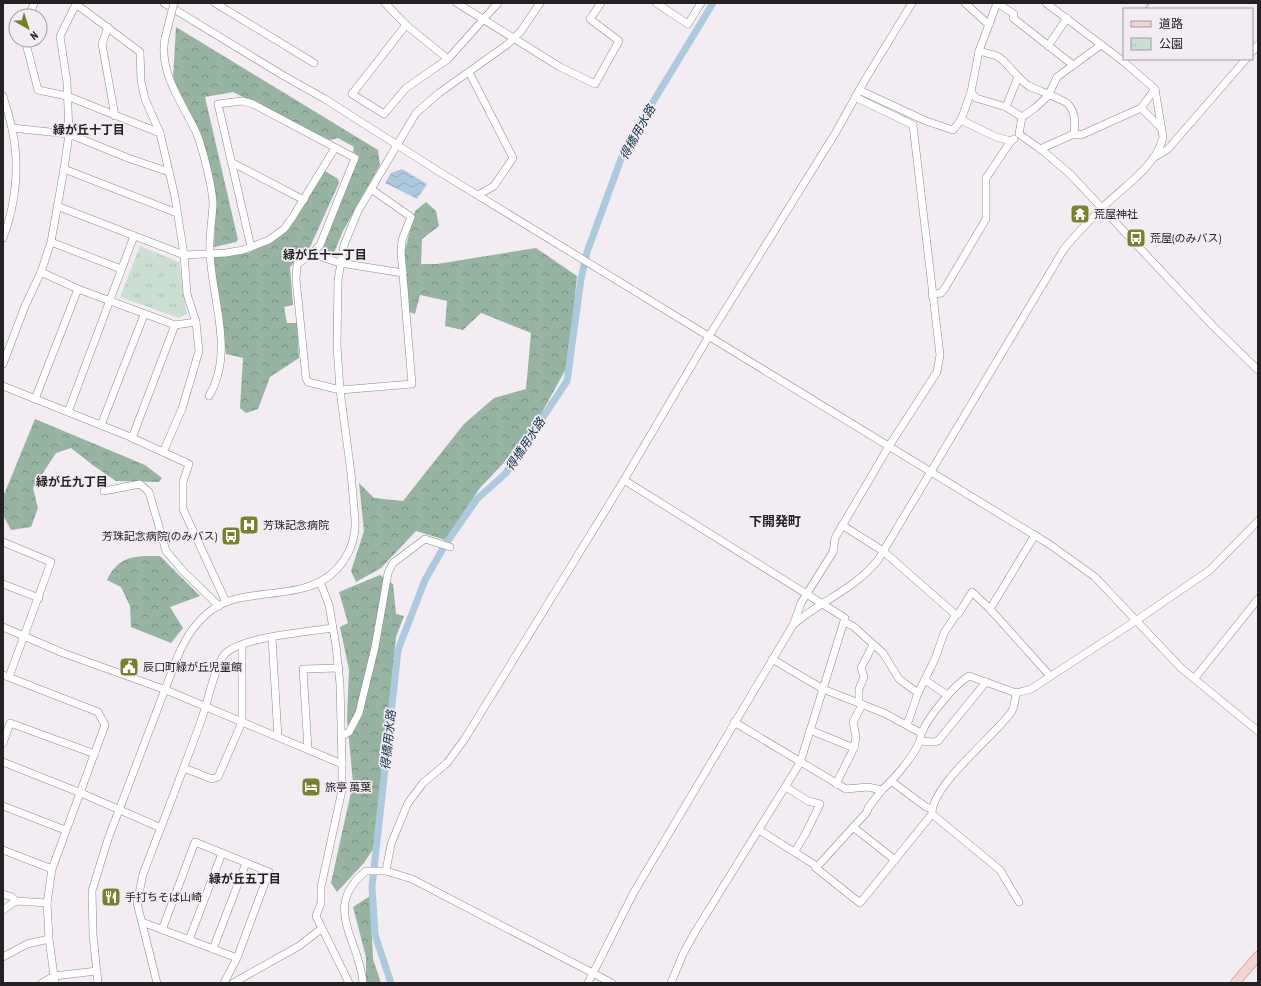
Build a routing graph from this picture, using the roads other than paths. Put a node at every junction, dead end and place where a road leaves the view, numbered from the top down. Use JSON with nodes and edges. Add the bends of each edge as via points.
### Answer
{"nodes":[{"id":1,"x":164,"y":3,"type":"edge"},
{"id":2,"x":174,"y":3,"type":"edge"},
{"id":3,"x":215,"y":3,"type":"edge"},
{"id":4,"x":385,"y":3,"type":"edge"},
{"id":5,"x":457,"y":3,"type":"edge"},
{"id":6,"x":498,"y":3,"type":"edge"},
{"id":7,"x":540,"y":3,"type":"edge"},
{"id":8,"x":601,"y":3,"type":"edge"},
{"id":9,"x":656,"y":3,"type":"edge"},
{"id":10,"x":702,"y":3,"type":"edge"},
{"id":11,"x":912,"y":3,"type":"edge"},
{"id":12,"x":965,"y":3,"type":"edge"},
{"id":13,"x":997,"y":3,"type":"edge"},
{"id":14,"x":1046,"y":3,"type":"edge"},
{"id":15,"x":75,"y":4,"type":"edge"},
{"id":16,"x":1067,"y":18,"type":"junction"},
{"id":17,"x":483,"y":20,"type":"junction"},
{"id":18,"x":406,"y":25,"type":"junction"},
{"id":19,"x":989,"y":25,"type":"junction"},
{"id":20,"x":108,"y":27,"type":"junction"},
{"id":21,"x":514,"y":38,"type":"junction"},
{"id":22,"x":1101,"y":45,"type":"junction"},
{"id":23,"x":1048,"y":46,"type":"junction"},
{"id":24,"x":27,"y":48,"type":"edge"},
{"id":25,"x":979,"y":51,"type":"junction"},
{"id":26,"x":448,"y":59,"type":"junction"},
{"id":27,"x":1245,"y":60,"type":"edge"},
{"id":28,"x":314,"y":63,"type":"dead end"},
{"id":29,"x":1073,"y":65,"type":"junction"},
{"id":30,"x":469,"y":72,"type":"junction"},
{"id":31,"x":1018,"y":77,"type":"junction"},
{"id":32,"x":1155,"y":89,"type":"junction"},
{"id":33,"x":859,"y":90,"type":"junction"},
{"id":34,"x":971,"y":92,"type":"junction"},
{"id":35,"x":3,"y":96,"type":"edge"},
{"id":36,"x":67,"y":96,"type":"junction"},
{"id":37,"x":1048,"y":96,"type":"junction"},
{"id":38,"x":855,"y":97,"type":"junction"},
{"id":39,"x":1006,"y":107,"type":"junction"},
{"id":40,"x":1141,"y":108,"type":"junction"},
{"id":41,"x":115,"y":116,"type":"junction"},
{"id":42,"x":1022,"y":117,"type":"junction"},
{"id":43,"x":961,"y":120,"type":"junction"},
{"id":44,"x":12,"y":128,"type":"junction"},
{"id":45,"x":1162,"y":128,"type":"junction"},
{"id":46,"x":160,"y":133,"type":"junction"},
{"id":47,"x":69,"y":134,"type":"junction"},
{"id":48,"x":1019,"y":134,"type":"junction"},
{"id":49,"x":1074,"y":134,"type":"junction"},
{"id":50,"x":1011,"y":141,"type":"junction"},
{"id":51,"x":397,"y":145,"type":"junction"},
{"id":52,"x":335,"y":148,"type":"junction"},
{"id":53,"x":1040,"y":149,"type":"junction"},
{"id":54,"x":1152,"y":159,"type":"junction"},
{"id":55,"x":231,"y":162,"type":"junction"},
{"id":56,"x":64,"y":169,"type":"junction"},
{"id":57,"x":169,"y":172,"type":"junction"},
{"id":58,"x":372,"y":189,"type":"junction"},
{"id":59,"x":478,"y":194,"type":"junction"},
{"id":60,"x":304,"y":200,"type":"junction"},
{"id":61,"x":57,"y":206,"type":"junction"},
{"id":62,"x":1101,"y":209,"type":"junction"},
{"id":63,"x":177,"y":213,"type":"junction"},
{"id":64,"x":134,"y":236,"type":"junction"},
{"id":65,"x":3,"y":238,"type":"edge"},
{"id":66,"x":51,"y":242,"type":"junction"},
{"id":67,"x":251,"y":247,"type":"junction"},
{"id":68,"x":210,"y":254,"type":"junction"},
{"id":69,"x":312,"y":254,"type":"junction"},
{"id":70,"x":184,"y":255,"type":"junction"},
{"id":71,"x":340,"y":263,"type":"junction"},
{"id":72,"x":122,"y":269,"type":"junction"},
{"id":73,"x":41,"y":272,"type":"junction"},
{"id":74,"x":403,"y":272,"type":"junction"},
{"id":75,"x":78,"y":289,"type":"junction"},
{"id":76,"x":932,"y":295,"type":"junction"},
{"id":77,"x":110,"y":301,"type":"junction"},
{"id":78,"x":144,"y":315,"type":"junction"},
{"id":79,"x":196,"y":322,"type":"junction"},
{"id":80,"x":175,"y":325,"type":"junction"},
{"id":81,"x":709,"y":336,"type":"junction"},
{"id":82,"x":3,"y":364,"type":"edge"},
{"id":83,"x":1258,"y":370,"type":"edge"},
{"id":84,"x":3,"y":386,"type":"edge"},
{"id":85,"x":340,"y":390,"type":"junction"},
{"id":86,"x":209,"y":396,"type":"dead end"},
{"id":87,"x":35,"y":398,"type":"junction"},
{"id":88,"x":68,"y":412,"type":"junction"},
{"id":89,"x":101,"y":425,"type":"junction"},
{"id":90,"x":132,"y":438,"type":"junction"},
{"id":91,"x":893,"y":449,"type":"junction"},
{"id":92,"x":162,"y":452,"type":"junction"},
{"id":93,"x":931,"y":472,"type":"junction"},
{"id":94,"x":624,"y":480,"type":"junction"},
{"id":95,"x":104,"y":491,"type":"dead end"},
{"id":96,"x":1258,"y":521,"type":"edge"},
{"id":97,"x":842,"y":525,"type":"junction"},
{"id":98,"x":1035,"y":535,"type":"junction"},
{"id":99,"x":3,"y":542,"type":"edge"},
{"id":100,"x":450,"y":547,"type":"dead end"},
{"id":101,"x":883,"y":551,"type":"junction"},
{"id":102,"x":320,"y":582,"type":"junction"},
{"id":103,"x":3,"y":584,"type":"edge"},
{"id":104,"x":807,"y":593,"type":"junction"},
{"id":105,"x":39,"y":598,"type":"junction"},
{"id":106,"x":1258,"y":599,"type":"edge"},
{"id":107,"x":823,"y":602,"type":"junction"},
{"id":108,"x":223,"y":604,"type":"junction"},
{"id":109,"x":990,"y":609,"type":"junction"},
{"id":110,"x":956,"y":615,"type":"junction"},
{"id":111,"x":1137,"y":620,"type":"junction"},
{"id":112,"x":844,"y":622,"type":"junction"},
{"id":113,"x":793,"y":625,"type":"junction"},
{"id":114,"x":3,"y":627,"type":"edge"},
{"id":115,"x":332,"y":628,"type":"junction"},
{"id":116,"x":24,"y":635,"type":"junction"},
{"id":117,"x":272,"y":638,"type":"junction"},
{"id":118,"x":242,"y":644,"type":"junction"},
{"id":119,"x":874,"y":645,"type":"junction"},
{"id":120,"x":772,"y":659,"type":"junction"},
{"id":121,"x":338,"y":668,"type":"junction"},
{"id":122,"x":6,"y":676,"type":"edge"},
{"id":123,"x":1050,"y":676,"type":"junction"},
{"id":124,"x":1194,"y":679,"type":"junction"},
{"id":125,"x":925,"y":680,"type":"junction"},
{"id":126,"x":986,"y":682,"type":"junction"},
{"id":127,"x":823,"y":689,"type":"junction"},
{"id":128,"x":166,"y":690,"type":"junction"},
{"id":129,"x":918,"y":693,"type":"junction"},
{"id":130,"x":1016,"y":693,"type":"junction"},
{"id":131,"x":947,"y":695,"type":"junction"},
{"id":132,"x":861,"y":704,"type":"junction"},
{"id":133,"x":206,"y":708,"type":"junction"},
{"id":134,"x":242,"y":722,"type":"junction"},
{"id":135,"x":734,"y":722,"type":"junction"},
{"id":136,"x":907,"y":725,"type":"junction"},
{"id":137,"x":810,"y":730,"type":"junction"},
{"id":138,"x":1258,"y":731,"type":"edge"},
{"id":139,"x":921,"y":733,"type":"junction"},
{"id":140,"x":342,"y":736,"type":"junction"},
{"id":141,"x":278,"y":737,"type":"junction"},
{"id":142,"x":920,"y":741,"type":"junction"},
{"id":143,"x":3,"y":743,"type":"edge"},
{"id":144,"x":854,"y":748,"type":"junction"},
{"id":145,"x":308,"y":749,"type":"junction"},
{"id":146,"x":95,"y":754,"type":"junction"},
{"id":147,"x":3,"y":762,"type":"edge"},
{"id":148,"x":800,"y":763,"type":"junction"},
{"id":149,"x":342,"y":764,"type":"junction"},
{"id":150,"x":184,"y":768,"type":"junction"},
{"id":151,"x":891,"y":782,"type":"junction"},
{"id":152,"x":836,"y":784,"type":"junction"},
{"id":153,"x":786,"y":786,"type":"junction"},
{"id":154,"x":882,"y":790,"type":"junction"},
{"id":155,"x":80,"y":793,"type":"junction"},
{"id":156,"x":3,"y":806,"type":"edge"},
{"id":157,"x":119,"y":811,"type":"junction"},
{"id":158,"x":932,"y":812,"type":"junction"},
{"id":159,"x":853,"y":827,"type":"junction"},
{"id":160,"x":161,"y":828,"type":"junction"},
{"id":161,"x":66,"y":830,"type":"junction"},
{"id":162,"x":760,"y":830,"type":"junction"},
{"id":163,"x":3,"y":850,"type":"edge"},
{"id":164,"x":795,"y":851,"type":"junction"},
{"id":165,"x":222,"y":853,"type":"junction"},
{"id":166,"x":895,"y":860,"type":"junction"},
{"id":167,"x":246,"y":863,"type":"junction"},
{"id":168,"x":816,"y":868,"type":"junction"},
{"id":169,"x":52,"y":869,"type":"junction"},
{"id":170,"x":386,"y":871,"type":"junction"},
{"id":171,"x":3,"y":894,"type":"edge"},
{"id":172,"x":16,"y":901,"type":"junction"},
{"id":173,"x":1019,"y":902,"type":"dead end"},
{"id":174,"x":47,"y":903,"type":"junction"},
{"id":175,"x":3,"y":910,"type":"edge"},
{"id":176,"x":142,"y":922,"type":"junction"},
{"id":177,"x":321,"y":929,"type":"junction"},
{"id":178,"x":162,"y":930,"type":"junction"},
{"id":179,"x":48,"y":939,"type":"junction"},
{"id":180,"x":189,"y":940,"type":"junction"},
{"id":181,"x":213,"y":949,"type":"junction"},
{"id":182,"x":3,"y":957,"type":"edge"},
{"id":183,"x":237,"y":958,"type":"junction"},
{"id":184,"x":1258,"y":958,"type":"edge"},
{"id":185,"x":97,"y":971,"type":"junction"},
{"id":186,"x":593,"y":973,"type":"junction"},
{"id":187,"x":54,"y":980,"type":"edge"},
{"id":188,"x":42,"y":983,"type":"edge"},
{"id":189,"x":98,"y":983,"type":"edge"},
{"id":190,"x":157,"y":983,"type":"edge"},
{"id":191,"x":224,"y":983,"type":"edge"},
{"id":192,"x":233,"y":983,"type":"edge"},
{"id":193,"x":349,"y":983,"type":"edge"},
{"id":194,"x":363,"y":983,"type":"edge"},
{"id":195,"x":588,"y":983,"type":"edge"},
{"id":196,"x":612,"y":983,"type":"edge"},
{"id":197,"x":671,"y":983,"type":"edge"},
{"id":198,"x":1235,"y":983,"type":"edge"}],
"edges":[{"from":1,"to":51,"type":"street"},
{"from":2,"to":68,"type":"street","bridge":true,"via":[[165,38],[165,60],[173,89],[197,135],[212,193]]},
{"from":3,"to":28,"type":"street"},
{"from":4,"to":18,"type":"street"},
{"from":5,"to":17,"type":"street"},
{"from":6,"to":17,"type":"street"},
{"from":7,"to":21,"type":"street"},
{"from":8,"to":21,"type":"street","via":[[590,19],[619,41],[595,84],[560,67]]},
{"from":9,"to":10,"type":"street","via":[[688,24]]},
{"from":11,"to":33,"type":"street"},
{"from":12,"to":19,"type":"street"},
{"from":13,"to":19,"type":"street"},
{"from":13,"to":23,"type":"street","via":[[1014,14],[1013,18]]},
{"from":14,"to":16,"type":"street"},
{"from":15,"to":20,"type":"street"},
{"from":15,"to":36,"type":"street","via":[[60,36]]},
{"from":16,"to":22,"type":"street"},
{"from":16,"to":23,"type":"street"},
{"from":17,"to":21,"type":"street"},
{"from":17,"to":26,"type":"street"},
{"from":18,"to":26,"type":"street"},
{"from":18,"to":26,"type":"street","via":[[352,94],[384,114],[406,88]]},
{"from":19,"to":25,"type":"street"},
{"from":20,"to":41,"type":"street","via":[[102,44]]},
{"from":20,"to":46,"type":"street","via":[[140,52],[141,81],[145,99]]},
{"from":21,"to":30,"type":"street"},
{"from":22,"to":29,"type":"street"},
{"from":22,"to":32,"type":"street"},
{"from":23,"to":29,"type":"street"},
{"from":24,"to":36,"type":"street","via":[[38,90]]},
{"from":25,"to":31,"type":"street","via":[[998,56]]},
{"from":25,"to":34,"type":"street"},
{"from":27,"to":54,"type":"street","via":[[1168,149]]},
{"from":29,"to":37,"type":"street","via":[[1057,77]]},
{"from":30,"to":51,"type":"street","via":[[423,106],[407,126]]},
{"from":30,"to":59,"type":"street","via":[[513,158],[494,186]]},
{"from":31,"to":37,"type":"street"},
{"from":31,"to":39,"type":"street"},
{"from":32,"to":40,"type":"street"},
{"from":32,"to":45,"type":"street"},
{"from":33,"to":38,"type":"street"},
{"from":33,"to":43,"type":"street","via":[[939,126],[953,130]]},
{"from":34,"to":39,"type":"street","via":[[976,98]]},
{"from":34,"to":43,"type":"street"},
{"from":35,"to":44,"type":"street"},
{"from":36,"to":41,"type":"street"},
{"from":36,"to":47,"type":"street"},
{"from":37,"to":42,"type":"street"},
{"from":37,"to":49,"type":"street","via":[[1067,102],[1070,106],[1075,121]]},
{"from":38,"to":76,"type":"street","via":[[913,125]]},
{"from":38,"to":81,"type":"street","via":[[774,234]]},
{"from":39,"to":42,"type":"street"},
{"from":40,"to":45,"type":"street"},
{"from":40,"to":49,"type":"street","via":[[1080,135]]},
{"from":41,"to":46,"type":"street"},
{"from":42,"to":48,"type":"street"},
{"from":43,"to":50,"type":"street","via":[[996,137]]},
{"from":44,"to":47,"type":"street"},
{"from":44,"to":65,"type":"street","via":[[16,159],[15,192]]},
{"from":45,"to":54,"type":"street","via":[[1161,144]]},
{"from":46,"to":57,"type":"street"},
{"from":47,"to":56,"type":"street"},
{"from":47,"to":57,"type":"street"},
{"from":48,"to":50,"type":"street"},
{"from":48,"to":53,"type":"street"},
{"from":49,"to":53,"type":"street"},
{"from":50,"to":76,"type":"street","via":[[986,178],[986,219],[945,288],[941,293]]},
{"from":51,"to":58,"type":"street"},
{"from":51,"to":59,"type":"street"},
{"from":52,"to":55,"type":"street","via":[[254,104],[234,101],[218,104]]},
{"from":52,"to":60,"type":"street"},
{"from":52,"to":69,"type":"street","via":[[355,158],[320,245]]},
{"from":53,"to":62,"type":"street","via":[[1070,174]]},
{"from":54,"to":62,"type":"street"},
{"from":55,"to":60,"type":"street"},
{"from":55,"to":67,"type":"street"},
{"from":56,"to":61,"type":"street"},
{"from":56,"to":63,"type":"street"},
{"from":57,"to":63,"type":"street"},
{"from":58,"to":71,"type":"street","via":[[353,223]]},
{"from":58,"to":74,"type":"street","via":[[411,217],[402,240]]},
{"from":59,"to":81,"type":"street"},
{"from":60,"to":67,"type":"street","via":[[284,229],[269,240]]},
{"from":61,"to":64,"type":"street"},
{"from":61,"to":66,"type":"street"},
{"from":62,"to":83,"type":"street"},
{"from":62,"to":93,"type":"street","via":[[1064,249]]},
{"from":63,"to":70,"type":"street"},
{"from":64,"to":70,"type":"street"},
{"from":64,"to":72,"type":"street"},
{"from":66,"to":72,"type":"street"},
{"from":66,"to":73,"type":"street"},
{"from":67,"to":68,"type":"street"},
{"from":68,"to":70,"type":"street"},
{"from":68,"to":86,"type":"street","via":[[221,329],[220,365],[216,384]]},
{"from":69,"to":71,"type":"street"},
{"from":69,"to":85,"type":"street","via":[[297,264],[296,279],[306,378],[308,382]]},
{"from":70,"to":79,"type":"street","via":[[187,294]]},
{"from":71,"to":74,"type":"street"},
{"from":71,"to":85,"type":"street","via":[[337,299]]},
{"from":72,"to":77,"type":"street"},
{"from":73,"to":75,"type":"street"},
{"from":73,"to":82,"type":"street"},
{"from":74,"to":85,"type":"street","via":[[412,384]]},
{"from":75,"to":77,"type":"street"},
{"from":75,"to":87,"type":"street"},
{"from":76,"to":91,"type":"street","via":[[940,355],[937,372]]},
{"from":77,"to":78,"type":"street"},
{"from":77,"to":88,"type":"street"},
{"from":78,"to":80,"type":"street"},
{"from":78,"to":89,"type":"street"},
{"from":79,"to":80,"type":"street"},
{"from":79,"to":92,"type":"street","via":[[199,351],[194,373],[182,409]]},
{"from":80,"to":90,"type":"street"},
{"from":81,"to":91,"type":"street"},
{"from":81,"to":94,"type":"street"},
{"from":84,"to":87,"type":"street"},
{"from":85,"to":102,"type":"street","via":[[355,527],[350,550],[345,559]]},
{"from":87,"to":88,"type":"street"},
{"from":88,"to":89,"type":"street"},
{"from":89,"to":90,"type":"street"},
{"from":90,"to":92,"type":"street"},
{"from":91,"to":93,"type":"street"},
{"from":91,"to":97,"type":"street"},
{"from":92,"to":108,"type":"street","via":[[189,464],[183,482],[183,509]]},
{"from":93,"to":98,"type":"street"},
{"from":93,"to":101,"type":"street"},
{"from":94,"to":104,"type":"street"},
{"from":94,"to":170,"type":"street","via":[[455,754],[415,793],[391,844]]},
{"from":95,"to":108,"type":"street","via":[[140,484],[149,492],[166,551],[183,571]]},
{"from":96,"to":111,"type":"street","via":[[1210,570]]},
{"from":97,"to":101,"type":"street"},
{"from":97,"to":104,"type":"street","via":[[835,538],[833,552]]},
{"from":98,"to":109,"type":"street"},
{"from":98,"to":111,"type":"street","via":[[1076,562]]},
{"from":99,"to":105,"type":"street","via":[[51,562]]},
{"from":100,"to":140,"type":"street","via":[[426,539],[393,563],[388,573],[376,647],[359,713],[349,732]]},
{"from":101,"to":107,"type":"street","via":[[870,570],[858,581]]},
{"from":101,"to":110,"type":"street"},
{"from":102,"to":108,"type":"street","via":[[299,590]]},
{"from":102,"to":115,"type":"street","via":[[329,605]]},
{"from":103,"to":105,"type":"street"},
{"from":104,"to":107,"type":"street"},
{"from":104,"to":113,"type":"street"},
{"from":105,"to":116,"type":"street"},
{"from":106,"to":124,"type":"street"},
{"from":107,"to":112,"type":"street","via":[[845,618]]},
{"from":107,"to":113,"type":"street"},
{"from":108,"to":128,"type":"street","via":[[198,621],[189,633]]},
{"from":109,"to":110,"type":"street","via":[[972,592]]},
{"from":109,"to":123,"type":"street"},
{"from":110,"to":125,"type":"street","via":[[944,633]]},
{"from":111,"to":123,"type":"street"},
{"from":111,"to":124,"type":"street","via":[[1167,654]]},
{"from":112,"to":119,"type":"street","via":[[854,626]]},
{"from":112,"to":127,"type":"street"},
{"from":113,"to":120,"type":"street"},
{"from":114,"to":116,"type":"street"},
{"from":115,"to":117,"type":"street"},
{"from":115,"to":121,"type":"street"},
{"from":116,"to":122,"type":"street"},
{"from":116,"to":128,"type":"street","via":[[63,653]]},
{"from":117,"to":118,"type":"street"},
{"from":117,"to":141,"type":"street"},
{"from":118,"to":133,"type":"street","via":[[224,655]]},
{"from":118,"to":134,"type":"street"},
{"from":119,"to":129,"type":"street","via":[[883,653],[900,679]]},
{"from":119,"to":132,"type":"street","via":[[861,668],[864,677],[859,688]]},
{"from":120,"to":127,"type":"street"},
{"from":120,"to":135,"type":"street"},
{"from":121,"to":140,"type":"street"},
{"from":121,"to":145,"type":"street","via":[[303,669]]},
{"from":122,"to":146,"type":"street","via":[[98,712],[105,725]]},
{"from":123,"to":130,"type":"street","via":[[1030,689]]},
{"from":124,"to":138,"type":"street"},
{"from":125,"to":129,"type":"street"},
{"from":125,"to":131,"type":"street"},
{"from":126,"to":130,"type":"street"},
{"from":126,"to":131,"type":"street","via":[[970,676],[962,680]]},
{"from":126,"to":142,"type":"street","via":[[938,741]]},
{"from":127,"to":132,"type":"street"},
{"from":127,"to":137,"type":"street"},
{"from":128,"to":133,"type":"street"},
{"from":128,"to":157,"type":"street"},
{"from":129,"to":136,"type":"street"},
{"from":130,"to":158,"type":"street","via":[[1012,710],[961,765],[936,801]]},
{"from":131,"to":139,"type":"street"},
{"from":132,"to":136,"type":"street"},
{"from":132,"to":144,"type":"street","via":[[853,722],[856,737]]},
{"from":133,"to":134,"type":"street"},
{"from":133,"to":150,"type":"street"},
{"from":134,"to":141,"type":"street"},
{"from":134,"to":150,"type":"street","via":[[218,777],[212,779]]},
{"from":135,"to":148,"type":"street"},
{"from":135,"to":186,"type":"street","via":[[634,892]]},
{"from":136,"to":139,"type":"street"},
{"from":137,"to":144,"type":"street"},
{"from":137,"to":148,"type":"street"},
{"from":139,"to":142,"type":"street"},
{"from":140,"to":149,"type":"street"},
{"from":141,"to":145,"type":"street"},
{"from":142,"to":151,"type":"street"},
{"from":143,"to":146,"type":"street","via":[[10,723]]},
{"from":144,"to":152,"type":"street"},
{"from":145,"to":149,"type":"street"},
{"from":146,"to":155,"type":"street"},
{"from":147,"to":155,"type":"street"},
{"from":148,"to":152,"type":"street"},
{"from":148,"to":153,"type":"street"},
{"from":149,"to":177,"type":"street","via":[[342,790],[321,903],[316,916]]},
{"from":150,"to":160,"type":"street"},
{"from":151,"to":154,"type":"street"},
{"from":151,"to":158,"type":"street"},
{"from":152,"to":154,"type":"street","via":[[846,789],[868,787]]},
{"from":153,"to":162,"type":"street"},
{"from":153,"to":164,"type":"street","via":[[808,801],[820,804]]},
{"from":154,"to":159,"type":"street"},
{"from":155,"to":157,"type":"street"},
{"from":155,"to":161,"type":"street"},
{"from":156,"to":161,"type":"street"},
{"from":157,"to":160,"type":"street"},
{"from":157,"to":185,"type":"street","via":[[92,891]]},
{"from":158,"to":166,"type":"street"},
{"from":158,"to":173,"type":"street","via":[[1000,870]]},
{"from":159,"to":166,"type":"street"},
{"from":159,"to":168,"type":"street"},
{"from":160,"to":176,"type":"street","via":[[138,891],[137,903]]},
{"from":161,"to":169,"type":"street"},
{"from":162,"to":164,"type":"street"},
{"from":162,"to":197,"type":"street","via":[[695,932]]},
{"from":163,"to":169,"type":"street"},
{"from":164,"to":168,"type":"street"},
{"from":165,"to":167,"type":"street"},
{"from":165,"to":178,"type":"street","via":[[195,842]]},
{"from":165,"to":180,"type":"street"},
{"from":166,"to":168,"type":"street","via":[[860,903]]},
{"from":167,"to":181,"type":"street"},
{"from":167,"to":183,"type":"street","via":[[269,872]]},
{"from":169,"to":174,"type":"street"},
{"from":170,"to":186,"type":"street","via":[[412,879]]},
{"from":170,"to":194,"type":"street","via":[[366,871],[357,878],[343,907]]},
{"from":171,"to":172,"type":"street"},
{"from":172,"to":174,"type":"street"},
{"from":172,"to":175,"type":"street"},
{"from":174,"to":179,"type":"street"},
{"from":176,"to":178,"type":"street"},
{"from":176,"to":190,"type":"street"},
{"from":177,"to":192,"type":"street","via":[[299,946]]},
{"from":177,"to":193,"type":"street"},
{"from":178,"to":180,"type":"street"},
{"from":179,"to":182,"type":"street","via":[[26,944]]},
{"from":179,"to":187,"type":"street"},
{"from":180,"to":181,"type":"street"},
{"from":181,"to":183,"type":"street"},
{"from":183,"to":191,"type":"street"},
{"from":184,"to":198,"type":"main road"},
{"from":185,"to":187,"type":"street"},
{"from":185,"to":189,"type":"street"},
{"from":186,"to":195,"type":"street"},
{"from":186,"to":196,"type":"street"},
{"from":187,"to":188,"type":"street"}]}
